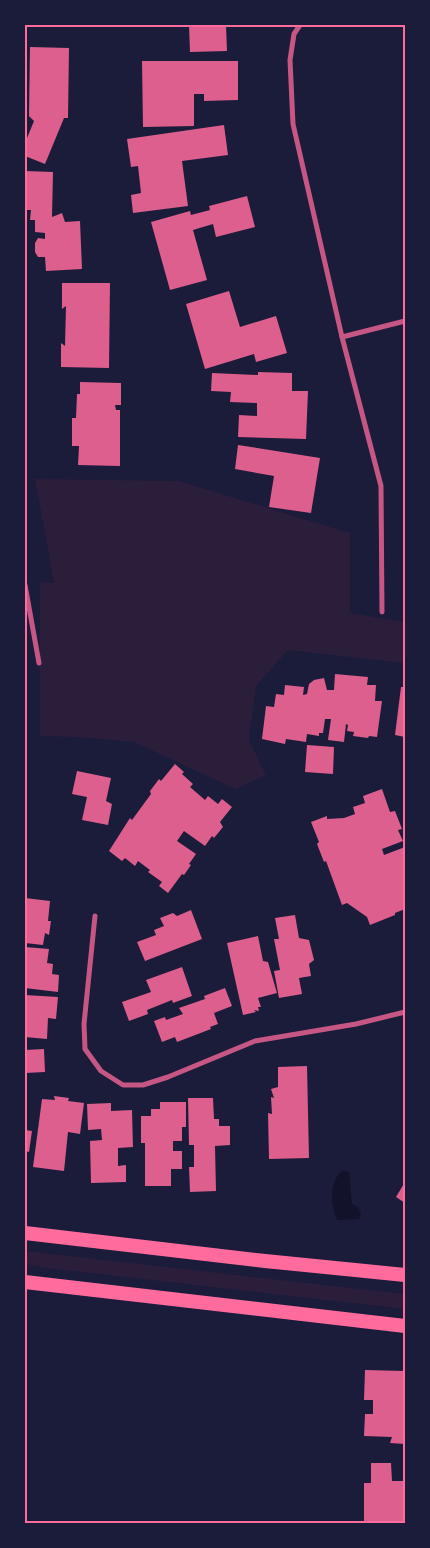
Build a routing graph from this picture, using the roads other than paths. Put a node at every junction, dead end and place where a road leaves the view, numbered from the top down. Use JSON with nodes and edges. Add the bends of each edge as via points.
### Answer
{"nodes":[{"id":1,"x":300,"y":25,"type":"edge"},
{"id":2,"x":405,"y":321,"type":"edge"},
{"id":3,"x":342,"y":337,"type":"junction"},
{"id":4,"x":25,"y":585,"type":"edge"},
{"id":5,"x":382,"y":612,"type":"dead end"},
{"id":6,"x":38,"y":663,"type":"dead end"},
{"id":7,"x":95,"y":916,"type":"dead end"},
{"id":8,"x":405,"y":1012,"type":"edge"},
{"id":9,"x":25,"y":1232,"type":"edge"},
{"id":10,"x":405,"y":1275,"type":"edge"},
{"id":11,"x":25,"y":1282,"type":"edge"},
{"id":12,"x":405,"y":1326,"type":"edge"}],
"edges":[{"from":1,"to":3,"type":"street","via":[[294,34],[290,60],[293,124]]},
{"from":2,"to":3,"type":"street"},
{"from":3,"to":5,"type":"street","via":[[381,486]]},
{"from":4,"to":6,"type":"street"},
{"from":7,"to":8,"type":"street","via":[[84,1024],[85,1049],[101,1071],[123,1085],[143,1086],[255,1041]]},
{"from":9,"to":10,"type":"highway"},
{"from":11,"to":12,"type":"highway"}]}
